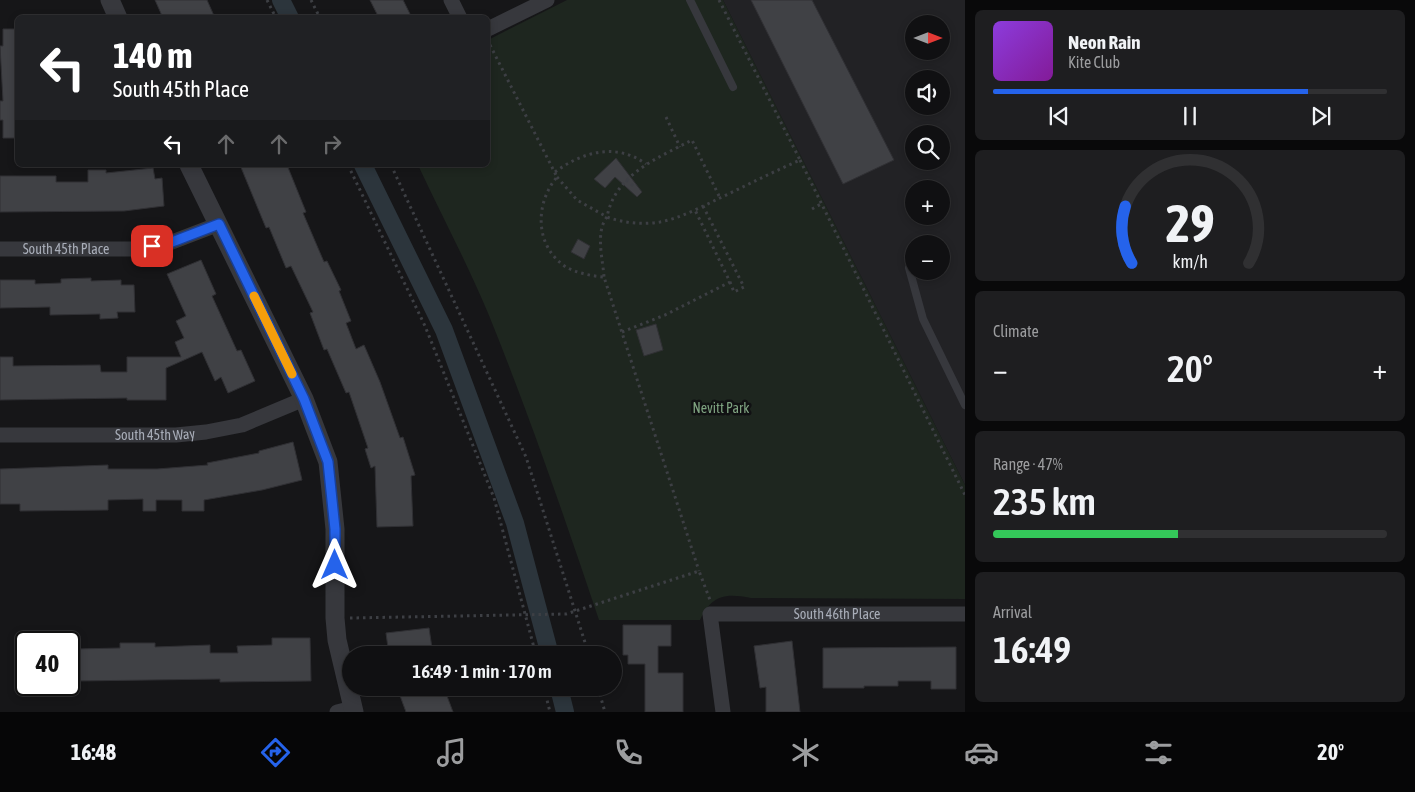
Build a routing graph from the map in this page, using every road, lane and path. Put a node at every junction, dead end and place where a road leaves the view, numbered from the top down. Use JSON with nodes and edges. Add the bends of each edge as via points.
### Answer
{"nodes":[{"id":1,"x":110,"y":0,"type":"edge"},
{"id":2,"x":267,"y":0,"type":"edge"},
{"id":3,"x":311,"y":0,"type":"edge"},
{"id":4,"x":451,"y":0,"type":"edge"},
{"id":5,"x":547,"y":0,"type":"edge"},
{"id":6,"x":690,"y":0,"type":"edge"},
{"id":7,"x":719,"y":0,"type":"edge"},
{"id":8,"x":117,"y":15,"type":"edge"},
{"id":9,"x":274,"y":15,"type":"edge"},
{"id":10,"x":318,"y":15,"type":"edge"},
{"id":11,"x":458,"y":15,"type":"edge"},
{"id":12,"x":490,"y":28,"type":"edge"},
{"id":13,"x":490,"y":45,"type":"dead end"},
{"id":14,"x":733,"y":86,"type":"dead end"},
{"id":15,"x":666,"y":118,"type":"dead end"},
{"id":16,"x":680,"y":147,"type":"junction"},
{"id":17,"x":800,"y":160,"type":"junction"},
{"id":18,"x":646,"y":164,"type":"junction"},
{"id":19,"x":190,"y":167,"type":"edge"},
{"id":20,"x":349,"y":167,"type":"edge"},
{"id":21,"x":392,"y":167,"type":"edge"},
{"id":22,"x":554,"y":172,"type":"junction"},
{"id":23,"x":557,"y":177,"type":"junction"},
{"id":24,"x":626,"y":180,"type":"junction"},
{"id":25,"x":636,"y":188,"type":"dead end"},
{"id":26,"x":720,"y":198,"type":"junction"},
{"id":27,"x":822,"y":204,"type":"junction"},
{"id":28,"x":703,"y":206,"type":"junction"},
{"id":29,"x":812,"y":209,"type":"dead end"},
{"id":30,"x":695,"y":210,"type":"junction"},
{"id":31,"x":607,"y":217,"type":"junction"},
{"id":32,"x":219,"y":224,"type":"junction"},
{"id":33,"x":0,"y":249,"type":"edge"},
{"id":34,"x":604,"y":278,"type":"junction"},
{"id":35,"x":912,"y":280,"type":"edge"},
{"id":36,"x":730,"y":282,"type":"junction"},
{"id":37,"x":622,"y":332,"type":"junction"},
{"id":38,"x":304,"y":399,"type":"junction"},
{"id":39,"x":965,"y":405,"type":"edge"},
{"id":40,"x":0,"y":435,"type":"edge"},
{"id":41,"x":965,"y":495,"type":"edge"},
{"id":42,"x":699,"y":571,"type":"junction"},
{"id":43,"x":710,"y":607,"type":"junction"},
{"id":44,"x":576,"y":611,"type":"junction"},
{"id":45,"x":965,"y":614,"type":"edge"},
{"id":46,"x":525,"y":615,"type":"junction"},
{"id":47,"x":335,"y":618,"type":"junction"},
{"id":48,"x":534,"y":646,"type":"edge"},
{"id":49,"x":586,"y":646,"type":"edge"},
{"id":50,"x":546,"y":696,"type":"edge"},
{"id":51,"x":600,"y":696,"type":"edge"},
{"id":52,"x":348,"y":711,"type":"edge"},
{"id":53,"x":550,"y":712,"type":"edge"},
{"id":54,"x":604,"y":712,"type":"edge"},
{"id":55,"x":724,"y":712,"type":"edge"}],
"edges":[{"from":1,"to":8,"type":"street"},
{"from":2,"to":9,"type":"path"},
{"from":3,"to":10,"type":"path"},
{"from":4,"to":11,"type":"street"},
{"from":5,"to":12,"type":"street"},
{"from":6,"to":14,"type":"lane"},
{"from":7,"to":17,"type":"path"},
{"from":13,"to":22,"type":"path"},
{"from":15,"to":16,"type":"path"},
{"from":16,"to":18,"type":"path"},
{"from":16,"to":26,"type":"path","via":[[692,140]]},
{"from":17,"to":26,"type":"path"},
{"from":17,"to":27,"type":"path"},
{"from":18,"to":22,"type":"path","via":[[629,155],[602,150],[576,158]]},
{"from":18,"to":24,"type":"path"},
{"from":19,"to":32,"type":"street"},
{"from":20,"to":46,"type":"path","via":[[425,326],[494,498]]},
{"from":21,"to":44,"type":"path","via":[[526,457]]},
{"from":22,"to":23,"type":"path"},
{"from":23,"to":31,"type":"path","via":[[577,200]]},
{"from":23,"to":34,"type":"path","via":[[540,208],[543,233],[550,250],[566,266]]},
{"from":24,"to":25,"type":"path"},
{"from":24,"to":31,"type":"path","via":[[612,199]]},
{"from":26,"to":28,"type":"path"},
{"from":27,"to":29,"type":"path"},
{"from":27,"to":41,"type":"path"},
{"from":28,"to":30,"type":"path"},
{"from":28,"to":36,"type":"path","via":[[744,287],[734,292]]},
{"from":30,"to":31,"type":"path","via":[[660,222],[641,224]]},
{"from":30,"to":36,"type":"path"},
{"from":31,"to":34,"type":"path","via":[[603,222],[601,240]]},
{"from":32,"to":33,"type":"street","name":"South 45th Place","via":[[172,242],[133,249]]},
{"from":32,"to":38,"type":"street"},
{"from":34,"to":37,"type":"path"},
{"from":35,"to":39,"type":"lane","via":[[923,319]]},
{"from":36,"to":37,"type":"path","via":[[665,315]]},
{"from":37,"to":42,"type":"path"},
{"from":38,"to":40,"type":"street","name":"South 45th Way","via":[[242,425],[206,432],[176,435]]},
{"from":38,"to":47,"type":"street","via":[[328,462],[335,529]]},
{"from":42,"to":43,"type":"path"},
{"from":42,"to":44,"type":"path"},
{"from":43,"to":45,"type":"street","name":"South 46th Place"},
{"from":43,"to":55,"type":"street"},
{"from":44,"to":46,"type":"path"},
{"from":44,"to":49,"type":"path"},
{"from":46,"to":47,"type":"path"},
{"from":46,"to":48,"type":"path"},
{"from":47,"to":52,"type":"street"},
{"from":50,"to":53,"type":"path"},
{"from":51,"to":54,"type":"path"}]}
